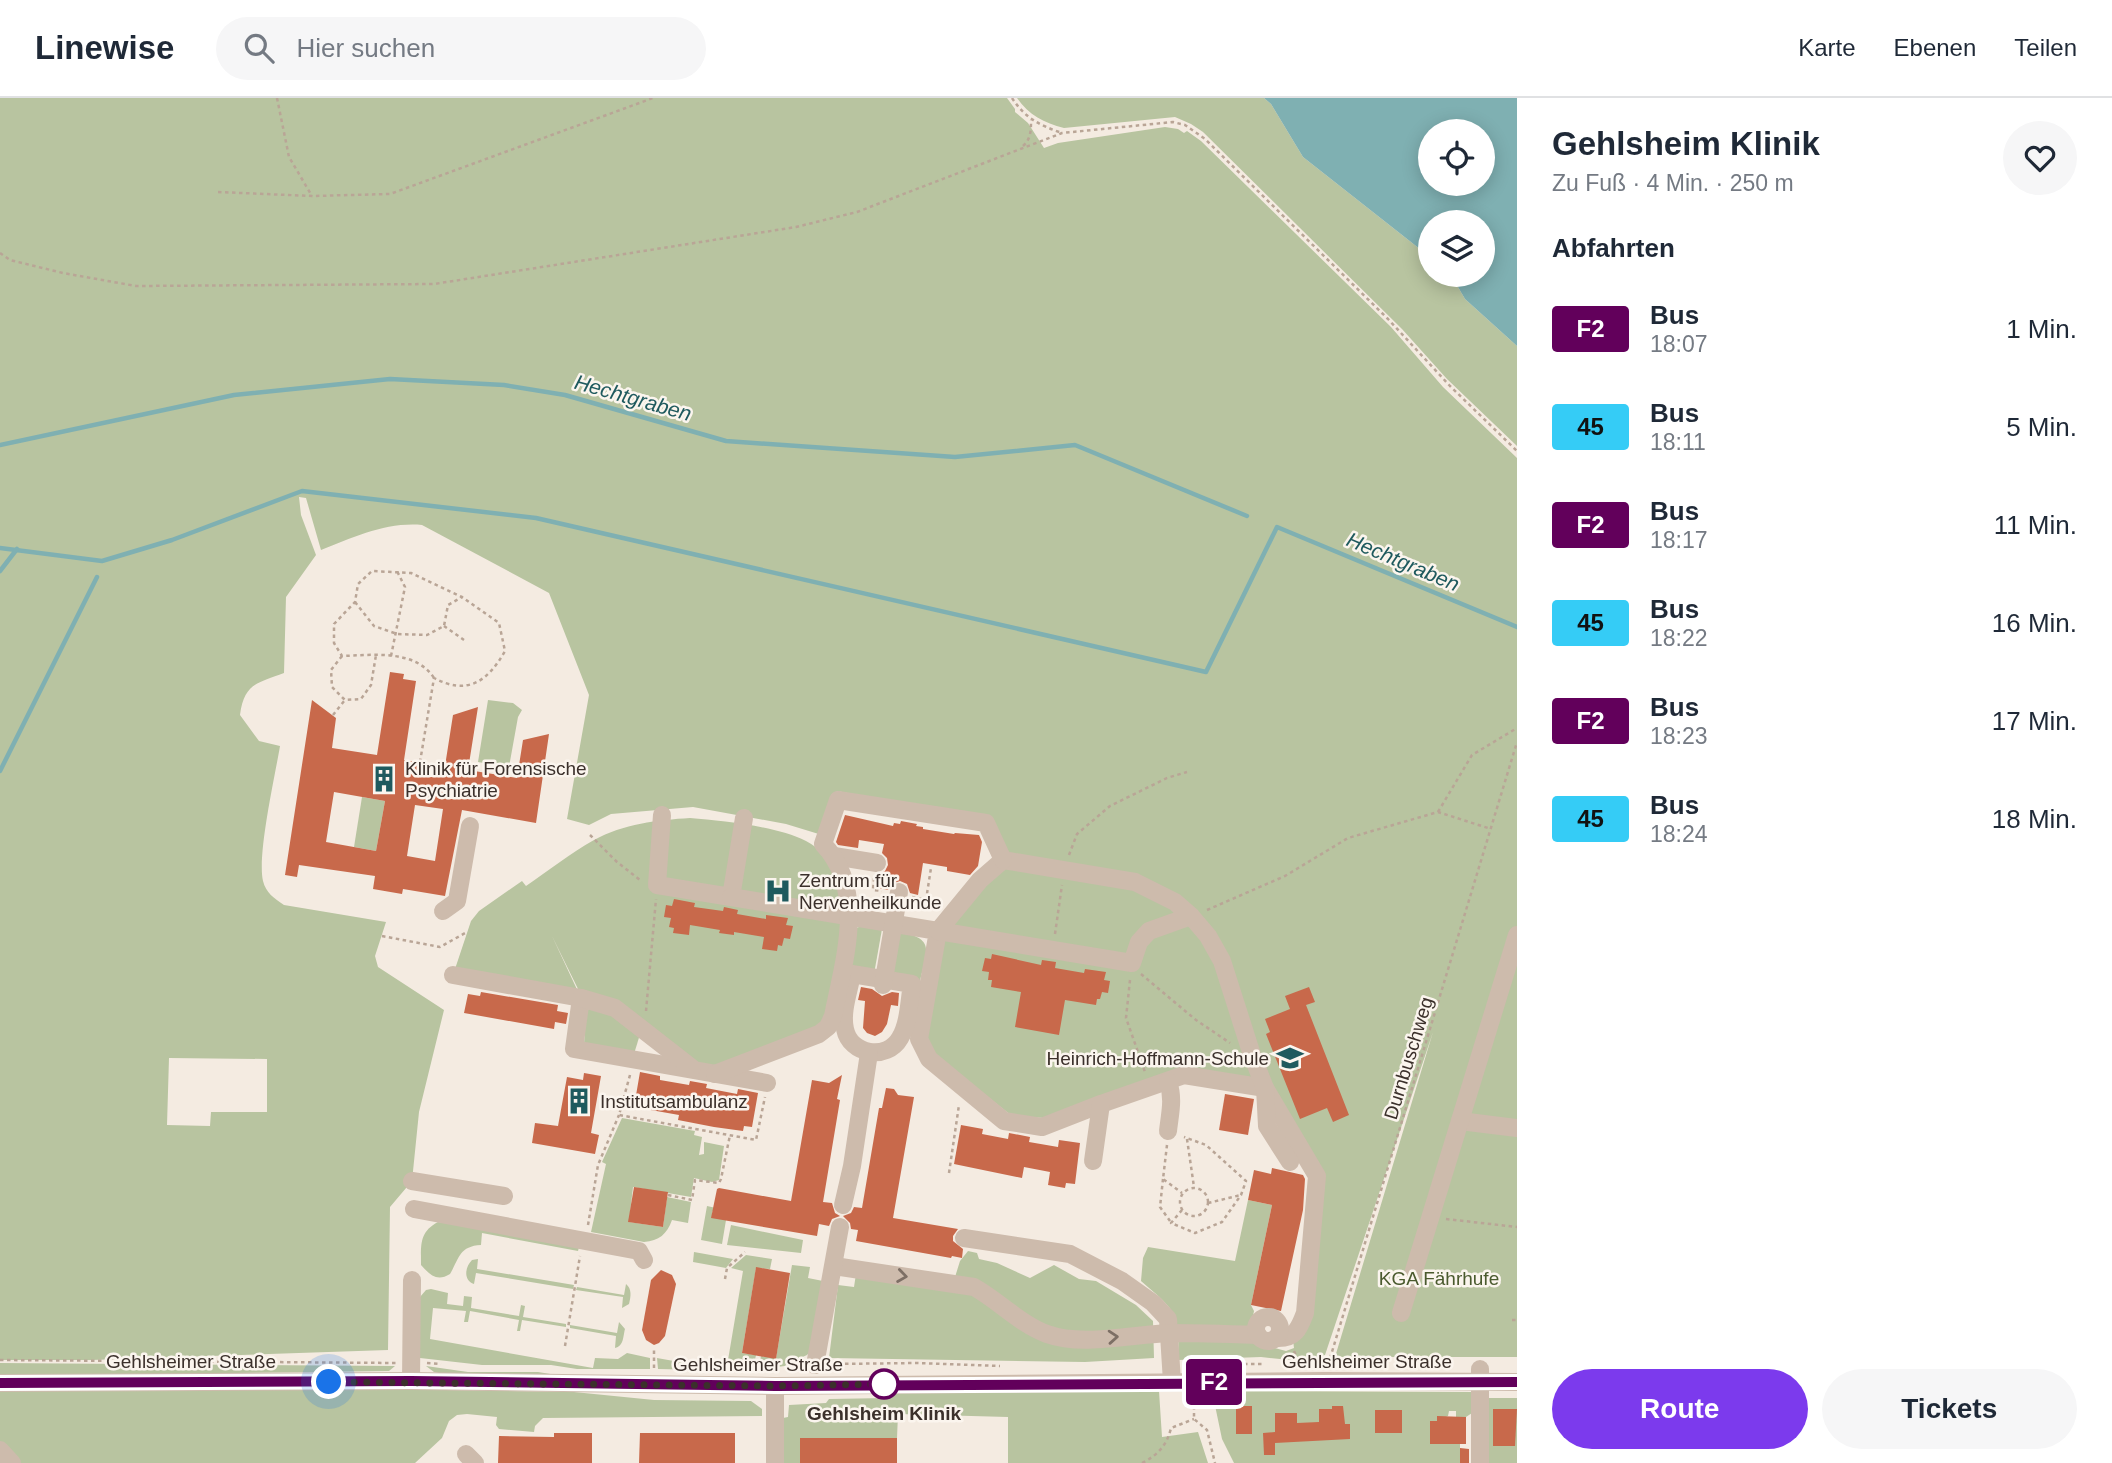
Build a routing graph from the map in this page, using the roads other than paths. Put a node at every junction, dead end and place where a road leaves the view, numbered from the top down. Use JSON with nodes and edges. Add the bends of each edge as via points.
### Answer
{"nodes":[{"id":1,"x":662,"y":815,"type":"dead end"},
{"id":2,"x":744,"y":818,"type":"dead end"},
{"id":3,"x":470,"y":826,"type":"dead end"},
{"id":4,"x":834,"y":856,"type":"junction"},
{"id":5,"x":1003,"y":860,"type":"junction"},
{"id":6,"x":877,"y":863,"type":"dead end"},
{"id":7,"x":899,"y":892,"type":"dead end"},
{"id":8,"x":731,"y":897,"type":"junction"},
{"id":9,"x":443,"y":912,"type":"dead end"},
{"id":10,"x":1191,"y":916,"type":"junction"},
{"id":11,"x":850,"y":917,"type":"junction"},
{"id":12,"x":893,"y":924,"type":"junction"},
{"id":13,"x":938,"y":931,"type":"junction"},
{"id":14,"x":1517,"y":935,"type":"edge"},
{"id":15,"x":453,"y":975,"type":"dead end"},
{"id":16,"x":883,"y":982,"type":"junction"},
{"id":17,"x":581,"y":998,"type":"junction"},
{"id":18,"x":869,"y":1053,"type":"junction"},
{"id":19,"x":694,"y":1070,"type":"junction"},
{"id":20,"x":715,"y":1074,"type":"junction"},
{"id":21,"x":1168,"y":1082,"type":"junction"},
{"id":22,"x":767,"y":1083,"type":"road end"},
{"id":23,"x":1265,"y":1088,"type":"junction"},
{"id":24,"x":1101,"y":1104,"type":"junction"},
{"id":25,"x":1460,"y":1121,"type":"junction"},
{"id":26,"x":1517,"y":1128,"type":"edge"},
{"id":27,"x":1168,"y":1131,"type":"road end"},
{"id":28,"x":1093,"y":1161,"type":"dead end"},
{"id":29,"x":1290,"y":1162,"type":"dead end"},
{"id":30,"x":412,"y":1181,"type":"dead end"},
{"id":31,"x":504,"y":1196,"type":"dead end"},
{"id":32,"x":843,"y":1205,"type":"dead end"},
{"id":33,"x":414,"y":1209,"type":"dead end"},
{"id":34,"x":840,"y":1227,"type":"dead end"},
{"id":35,"x":964,"y":1238,"type":"dead end"},
{"id":36,"x":644,"y":1260,"type":"dead end"},
{"id":37,"x":834,"y":1266,"type":"junction"},
{"id":38,"x":412,"y":1280,"type":"dead end"},
{"id":39,"x":1401,"y":1313,"type":"dead end"},
{"id":40,"x":1170,"y":1334,"type":"junction"},
{"id":41,"x":815,"y":1366,"type":"road end"},
{"id":42,"x":1171,"y":1374,"type":"junction"},
{"id":43,"x":1481,"y":1376,"type":"junction"},
{"id":44,"x":411,"y":1381,"type":"junction"},
{"id":45,"x":1517,"y":1382,"type":"edge"},
{"id":46,"x":0,"y":1383,"type":"edge"},
{"id":47,"x":775,"y":1386,"type":"junction"},
{"id":48,"x":0,"y":1450,"type":"edge"},
{"id":49,"x":12,"y":1463,"type":"edge"},
{"id":50,"x":775,"y":1463,"type":"edge"},
{"id":51,"x":1480,"y":1463,"type":"edge"}],
"edges":[{"from":1,"to":8,"type":"street","via":[[657,886]]},
{"from":2,"to":8,"type":"street"},
{"from":3,"to":9,"type":"street","via":[[457,901]]},
{"from":4,"to":5,"type":"street","via":[[823,844],[838,800],[986,823]]},
{"from":4,"to":6,"type":"street"},
{"from":4,"to":11,"type":"street","via":[[849,894]]},
{"from":5,"to":10,"type":"street","via":[[1135,882],[1175,902]]},
{"from":5,"to":13,"type":"street"},
{"from":7,"to":12,"type":"street"},
{"from":8,"to":11,"type":"street"},
{"from":10,"to":13,"type":"street","via":[[1149,931],[1139,942],[1132,963]]},
{"from":10,"to":23,"type":"street","via":[[1222,961]]},
{"from":11,"to":12,"type":"street"},
{"from":11,"to":20,"type":"street","via":[[837,1000],[828,1027]]},
{"from":12,"to":13,"type":"street"},
{"from":12,"to":16,"type":"street"},
{"from":13,"to":24,"type":"street","via":[[919,1039],[929,1059],[1004,1121],[1042,1128]]},
{"from":14,"to":25,"type":"street"},
{"from":15,"to":17,"type":"street"},
{"from":16,"to":18,"type":"street","via":[[912,984],[904,1029],[891,1048]]},
{"from":16,"to":18,"type":"street","via":[[852,974],[845,1031],[850,1042]]},
{"from":17,"to":19,"type":"street","via":[[615,1008]]},
{"from":17,"to":19,"type":"street","via":[[574,1049]]},
{"from":18,"to":32,"type":"street"},
{"from":19,"to":20,"type":"street"},
{"from":20,"to":22,"type":"street"},
{"from":21,"to":23,"type":"street","via":[[1184,1075]]},
{"from":21,"to":24,"type":"street"},
{"from":21,"to":27,"type":"street","via":[[1172,1108]]},
{"from":23,"to":29,"type":"street","via":[[1267,1126]]},
{"from":23,"to":40,"type":"street","via":[[1317,1176],[1306,1313],[1298,1332],[1287,1339]]},
{"from":24,"to":28,"type":"street"},
{"from":25,"to":26,"type":"street"},
{"from":25,"to":39,"type":"street"},
{"from":30,"to":31,"type":"street"},
{"from":33,"to":36,"type":"street","via":[[639,1251]]},
{"from":34,"to":37,"type":"street"},
{"from":35,"to":40,"type":"street","via":[[1070,1254],[1092,1264],[1153,1303],[1168,1319]]},
{"from":37,"to":40,"type":"street","one_way":true,"via":[[974,1287],[1049,1335],[1075,1340]]},
{"from":37,"to":41,"type":"street"},
{"from":38,"to":44,"type":"street"},
{"from":40,"to":42,"type":"street"},
{"from":42,"to":43,"type":"street","name":"Gehlsheimer Straße","via":[[1193,1389]]},
{"from":42,"to":47,"type":"street","name":"Gehlsheimer Straße"},
{"from":43,"to":45,"type":"street","name":"Gehlsheimer Straße"},
{"from":43,"to":51,"type":"street"},
{"from":44,"to":46,"type":"street","name":"Gehlsheimer Straße"},
{"from":44,"to":47,"type":"street","name":"Gehlsheimer Straße"},
{"from":47,"to":50,"type":"street"},
{"from":48,"to":49,"type":"street"}]}
